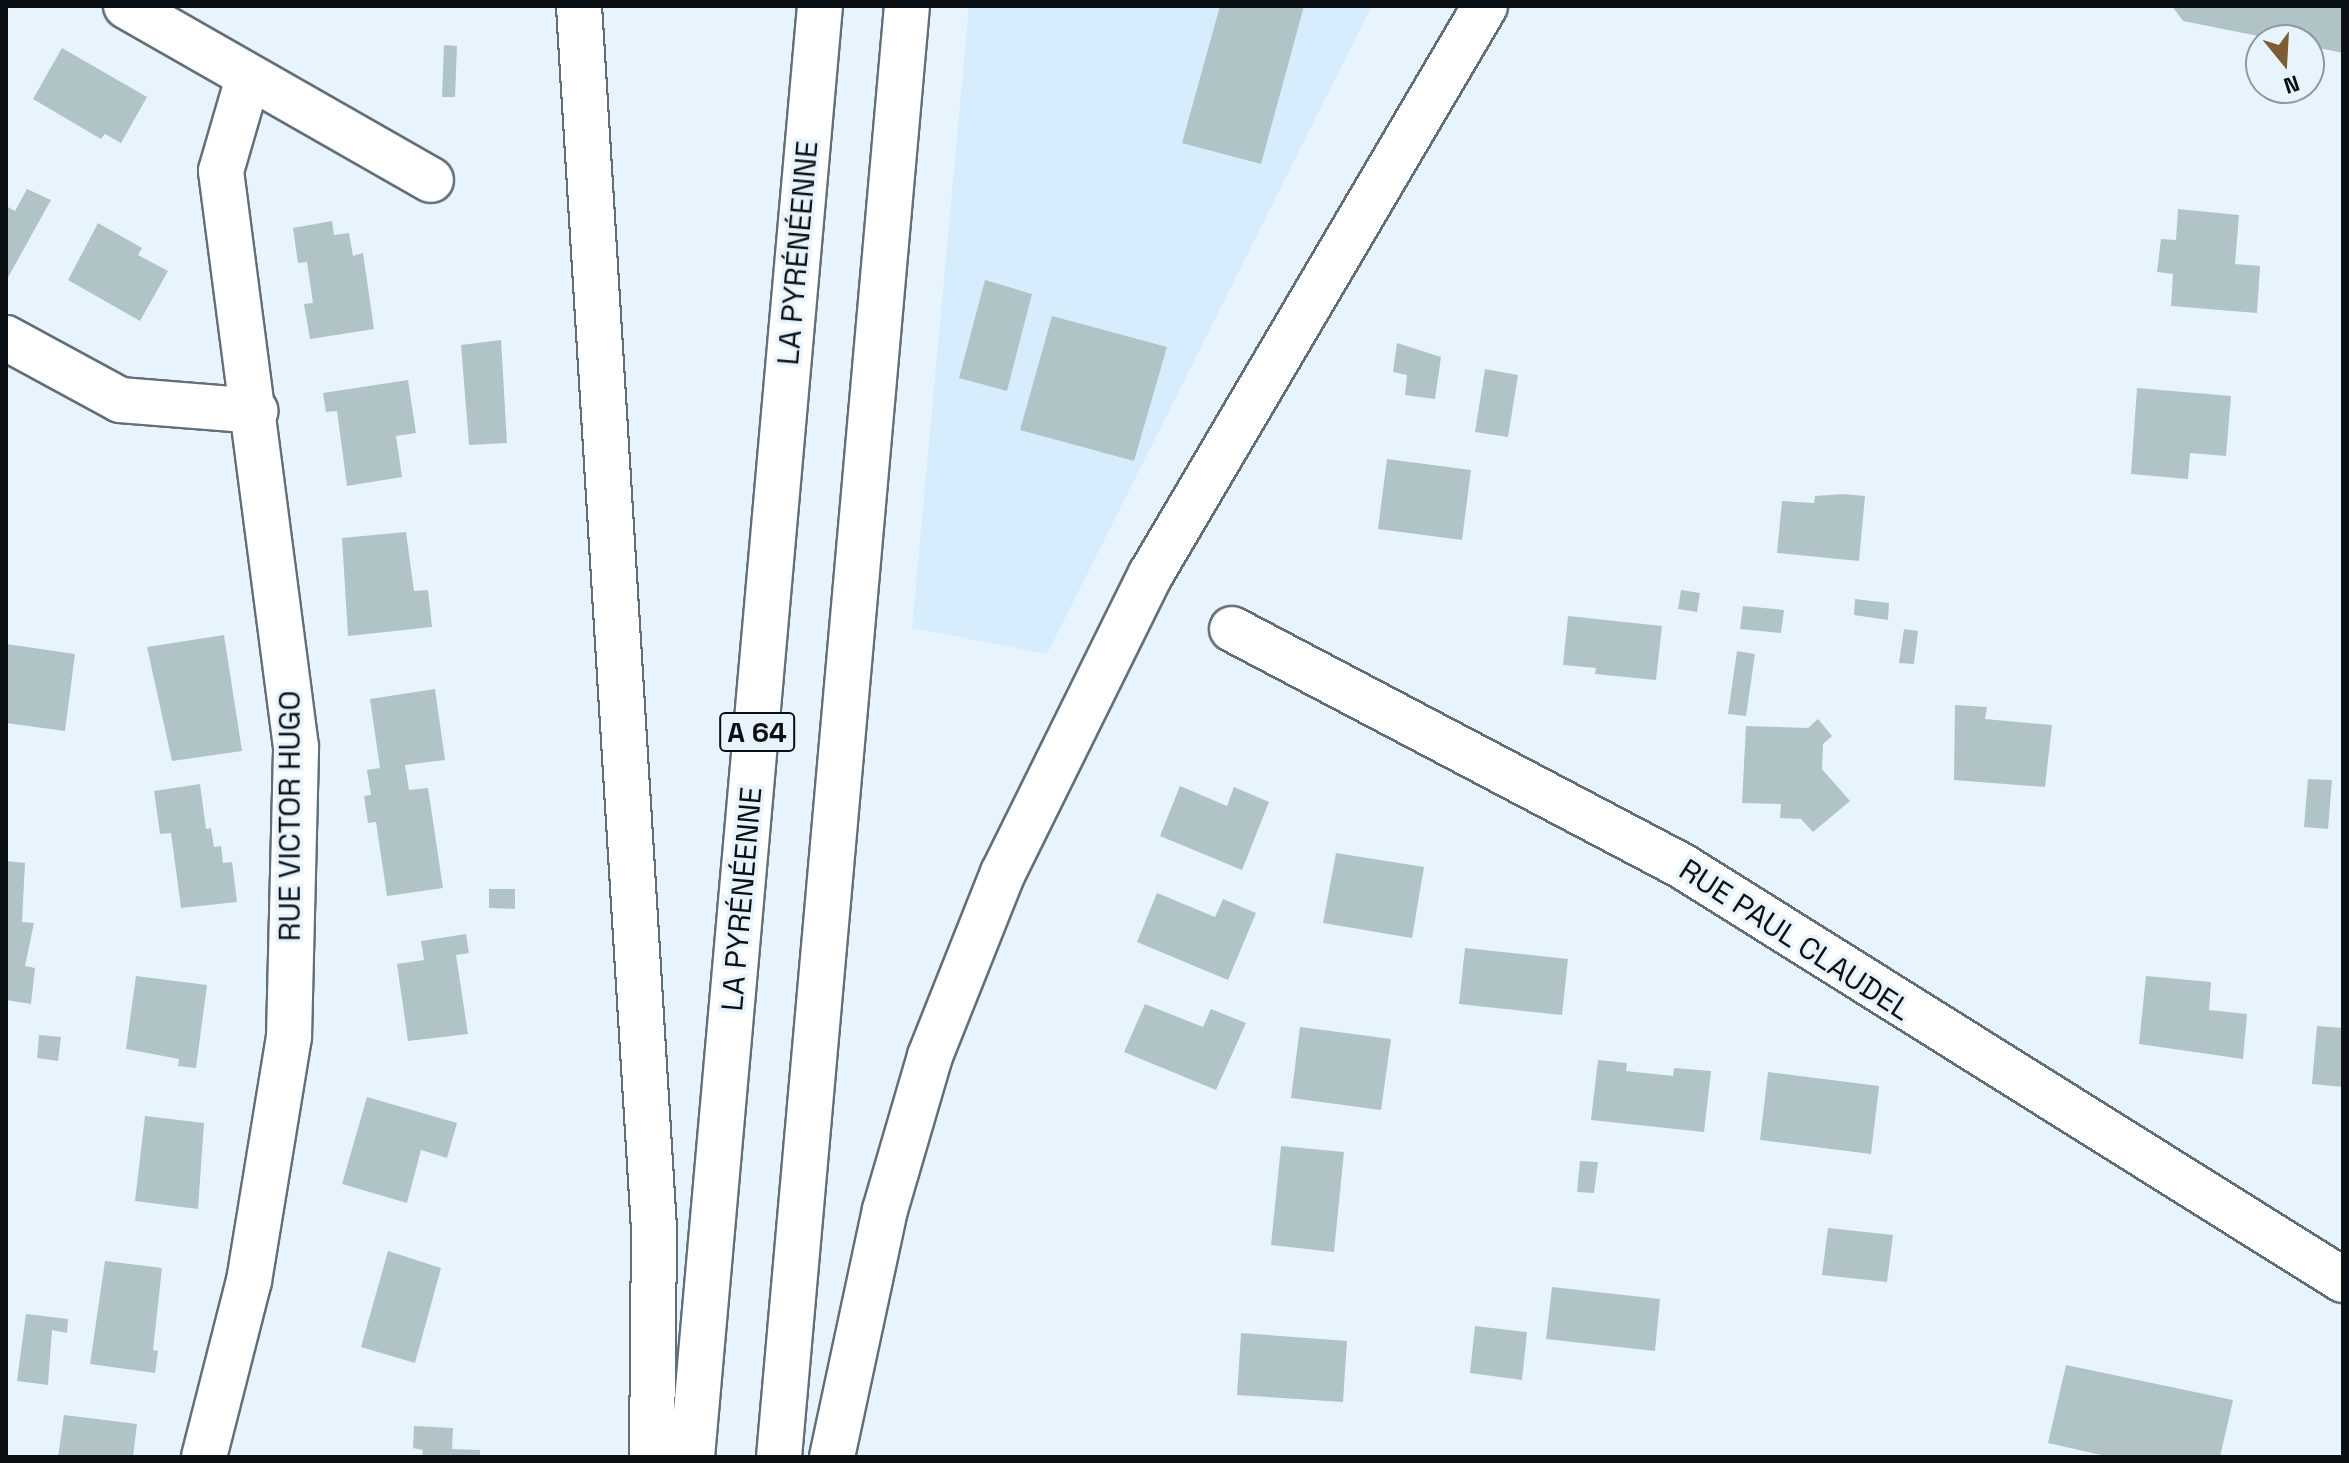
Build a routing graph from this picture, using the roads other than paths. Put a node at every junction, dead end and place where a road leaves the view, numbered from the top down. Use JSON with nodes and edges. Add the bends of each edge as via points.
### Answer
{"nodes":[{"id":1,"x":126,"y":6,"type":"edge"},
{"id":2,"x":579,"y":6,"type":"edge"},
{"id":3,"x":820,"y":6,"type":"edge"},
{"id":4,"x":907,"y":6,"type":"edge"},
{"id":5,"x":1485,"y":6,"type":"edge"},
{"id":6,"x":248,"y":78,"type":"junction"},
{"id":7,"x":431,"y":180,"type":"dead end"},
{"id":8,"x":16,"y":357,"type":"edge"},
{"id":9,"x":256,"y":411,"type":"junction"},
{"id":10,"x":1232,"y":629,"type":"dead end"},
{"id":11,"x":2343,"y":1280,"type":"edge"},
{"id":12,"x":204,"y":1457,"type":"edge"},
{"id":13,"x":652,"y":1457,"type":"edge"},
{"id":14,"x":692,"y":1457,"type":"edge"},
{"id":15,"x":779,"y":1457,"type":"edge"},
{"id":16,"x":832,"y":1457,"type":"edge"}],
"edges":[{"from":1,"to":6,"type":"main road"},
{"from":2,"to":13,"type":"main road","via":[[654,1227]]},
{"from":3,"to":14,"type":"main road","name":"LA PYRÉNÉENNE","number":"A 64"},
{"from":4,"to":15,"type":"main road"},
{"from":5,"to":16,"type":"main road","via":[[1151,574],[1003,873],[930,1056],[885,1210]]},
{"from":6,"to":7,"type":"main road"},
{"from":6,"to":9,"type":"main road","name":"RUE VICTOR HUGO","via":[[221,171]]},
{"from":8,"to":9,"type":"main road","via":[[120,400]]},
{"from":9,"to":12,"type":"main road","name":"RUE VICTOR HUGO","via":[[296,747],[289,1037],[249,1281]]},
{"from":10,"to":11,"type":"main road","name":"RUE PAUL CLAUDEL","via":[[1682,866]]}]}
